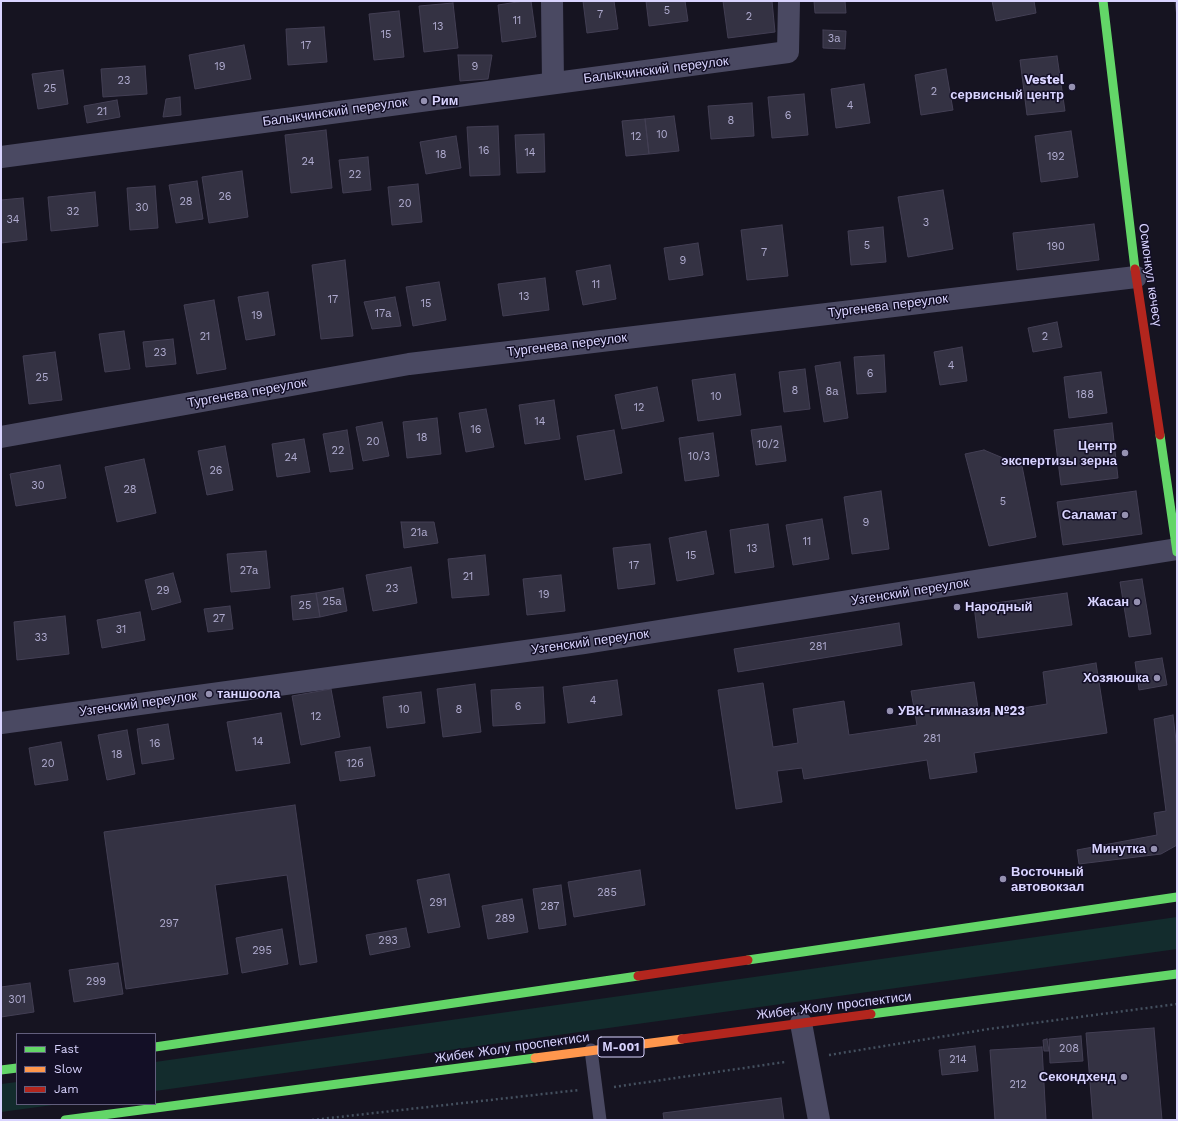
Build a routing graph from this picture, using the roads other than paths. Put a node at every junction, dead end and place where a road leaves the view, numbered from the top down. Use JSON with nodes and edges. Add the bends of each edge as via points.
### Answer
{"nodes":[{"id":1,"x":552,"y":1,"type":"edge"},
{"id":2,"x":789,"y":1,"type":"edge"},
{"id":3,"x":1103,"y":1,"type":"edge"},
{"id":4,"x":553,"y":83,"type":"junction"},
{"id":5,"x":1,"y":157,"type":"edge"},
{"id":6,"x":1136,"y":277,"type":"junction"},
{"id":7,"x":1,"y":437,"type":"edge"},
{"id":8,"x":1177,"y":550,"type":"edge"},
{"id":9,"x":1,"y":723,"type":"edge"},
{"id":10,"x":1177,"y":897,"type":"edge"},
{"id":11,"x":1177,"y":974,"type":"edge"},
{"id":12,"x":802,"y":1023,"type":"junction"},
{"id":13,"x":156,"y":1047,"type":"edge"},
{"id":14,"x":591,"y":1050,"type":"junction"},
{"id":15,"x":16,"y":1068,"type":"edge"},
{"id":16,"x":1,"y":1070,"type":"edge"},
{"id":17,"x":119,"y":1116,"type":"edge"},
{"id":18,"x":65,"y":1120,"type":"edge"},
{"id":19,"x":600,"y":1120,"type":"edge"},
{"id":20,"x":819,"y":1120,"type":"edge"}],
"edges":[{"from":1,"to":4,"type":"street"},
{"from":2,"to":4,"type":"street","name":"Балыкчинский переулок","via":[[788,52]]},
{"from":3,"to":6,"type":"main road","name":"Осмонкул көчөсү"},
{"from":4,"to":5,"type":"street","name":"Балыкчинский переулок"},
{"from":6,"to":7,"type":"street","name":"Тургенева переулок","via":[[409,364]]},
{"from":6,"to":8,"type":"main road","name":"Осмонкул көчөсү"},
{"from":8,"to":9,"type":"street","name":"Узгенский переулок","via":[[584,643]]},
{"from":10,"to":13,"type":"main road"},
{"from":11,"to":12,"type":"main road","name":"Жибек Жолу проспектиси","number":"М-001"},
{"from":12,"to":14,"type":"main road","name":"Жибек Жолу проспектиси","number":"М-001"},
{"from":12,"to":20,"type":"street"},
{"from":14,"to":17,"type":"main road","name":"Жибек Жолу проспектиси","number":"М-001"},
{"from":14,"to":19,"type":"lane"},
{"from":15,"to":16,"type":"main road"},
{"from":17,"to":18,"type":"main road","name":"Жибек Жолу проспектиси","number":"М-001"}]}
